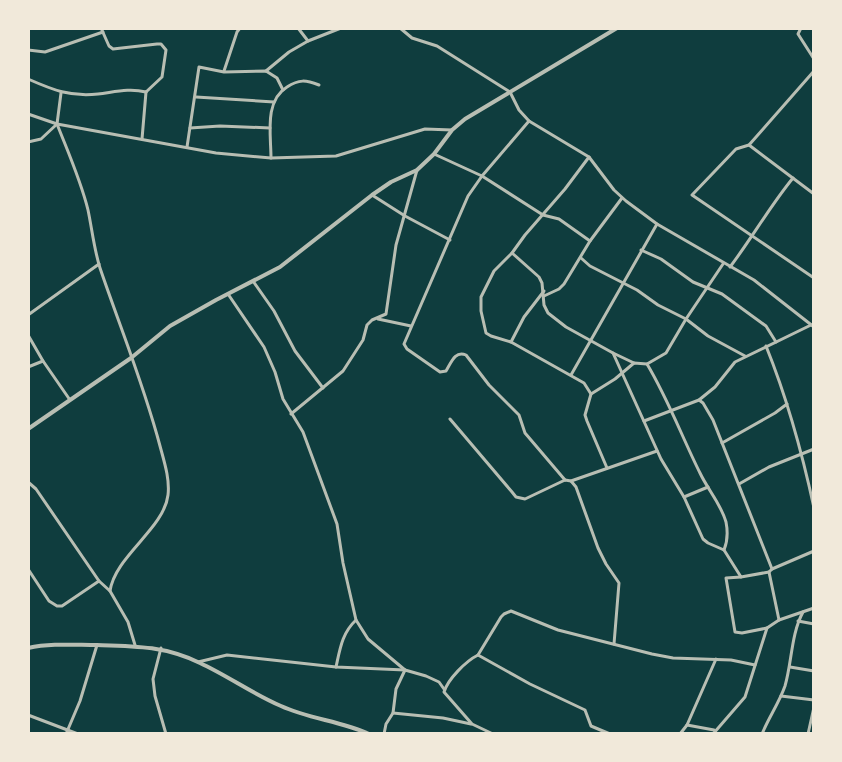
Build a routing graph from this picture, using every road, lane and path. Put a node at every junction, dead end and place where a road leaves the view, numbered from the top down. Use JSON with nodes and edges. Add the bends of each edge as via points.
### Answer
{"nodes":[{"id":1,"x":240,"y":28,"type":"edge"},
{"id":2,"x":298,"y":28,"type":"edge"},
{"id":3,"x":342,"y":28,"type":"edge"},
{"id":4,"x":400,"y":28,"type":"edge"},
{"id":5,"x":617,"y":28,"type":"edge"},
{"id":6,"x":801,"y":28,"type":"edge"},
{"id":7,"x":102,"y":30,"type":"edge"},
{"id":8,"x":308,"y":41,"type":"junction"},
{"id":9,"x":28,"y":50,"type":"edge"},
{"id":10,"x":813,"y":59,"type":"edge"},
{"id":11,"x":266,"y":71,"type":"junction"},
{"id":12,"x":813,"y":71,"type":"edge"},
{"id":13,"x":224,"y":72,"type":"junction"},
{"id":14,"x":28,"y":79,"type":"edge"},
{"id":15,"x":319,"y":85,"type":"dead end"},
{"id":16,"x":283,"y":90,"type":"junction"},
{"id":17,"x":146,"y":92,"type":"junction"},
{"id":18,"x":510,"y":92,"type":"junction"},
{"id":19,"x":61,"y":93,"type":"junction"},
{"id":20,"x":195,"y":97,"type":"junction"},
{"id":21,"x":274,"y":102,"type":"junction"},
{"id":22,"x":28,"y":114,"type":"edge"},
{"id":23,"x":529,"y":122,"type":"junction"},
{"id":24,"x":57,"y":124,"type":"junction"},
{"id":25,"x":190,"y":128,"type":"junction"},
{"id":26,"x":270,"y":128,"type":"junction"},
{"id":27,"x":452,"y":130,"type":"junction"},
{"id":28,"x":142,"y":139,"type":"junction"},
{"id":29,"x":28,"y":142,"type":"edge"},
{"id":30,"x":749,"y":145,"type":"junction"},
{"id":31,"x":187,"y":148,"type":"junction"},
{"id":32,"x":434,"y":154,"type":"junction"},
{"id":33,"x":589,"y":157,"type":"junction"},
{"id":34,"x":271,"y":158,"type":"junction"},
{"id":35,"x":417,"y":170,"type":"junction"},
{"id":36,"x":482,"y":176,"type":"junction"},
{"id":37,"x":793,"y":178,"type":"junction"},
{"id":38,"x":813,"y":194,"type":"edge"},
{"id":39,"x":372,"y":195,"type":"junction"},
{"id":40,"x":622,"y":198,"type":"junction"},
{"id":41,"x":543,"y":215,"type":"junction"},
{"id":42,"x":405,"y":216,"type":"junction"},
{"id":43,"x":657,"y":224,"type":"junction"},
{"id":44,"x":753,"y":236,"type":"junction"},
{"id":45,"x":450,"y":240,"type":"junction"},
{"id":46,"x":590,"y":241,"type":"junction"},
{"id":47,"x":641,"y":250,"type":"junction"},
{"id":48,"x":512,"y":253,"type":"junction"},
{"id":49,"x":581,"y":258,"type":"junction"},
{"id":50,"x":99,"y":264,"type":"junction"},
{"id":51,"x":723,"y":264,"type":"junction"},
{"id":52,"x":730,"y":267,"type":"junction"},
{"id":53,"x":813,"y":278,"type":"edge"},
{"id":54,"x":253,"y":281,"type":"junction"},
{"id":55,"x":623,"y":283,"type":"junction"},
{"id":56,"x":706,"y":288,"type":"junction"},
{"id":57,"x":544,"y":293,"type":"junction"},
{"id":58,"x":228,"y":294,"type":"junction"},
{"id":59,"x":28,"y":315,"type":"edge"},
{"id":60,"x":378,"y":319,"type":"junction"},
{"id":61,"x":686,"y":319,"type":"junction"},
{"id":62,"x":411,"y":326,"type":"junction"},
{"id":63,"x":812,"y":326,"type":"edge"},
{"id":64,"x":28,"y":334,"type":"edge"},
{"id":65,"x":592,"y":341,"type":"junction"},
{"id":66,"x":511,"y":342,"type":"junction"},
{"id":67,"x":776,"y":342,"type":"junction"},
{"id":68,"x":766,"y":346,"type":"junction"},
{"id":69,"x":613,"y":353,"type":"junction"},
{"id":70,"x":745,"y":356,"type":"junction"},
{"id":71,"x":131,"y":358,"type":"junction"},
{"id":72,"x":43,"y":361,"type":"junction"},
{"id":73,"x":634,"y":363,"type":"junction"},
{"id":74,"x":648,"y":364,"type":"junction"},
{"id":75,"x":28,"y":367,"type":"edge"},
{"id":76,"x":620,"y":372,"type":"junction"},
{"id":77,"x":571,"y":375,"type":"junction"},
{"id":78,"x":323,"y":388,"type":"junction"},
{"id":79,"x":591,"y":394,"type":"junction"},
{"id":80,"x":70,"y":400,"type":"junction"},
{"id":81,"x":699,"y":400,"type":"junction"},
{"id":82,"x":787,"y":404,"type":"junction"},
{"id":83,"x":672,"y":410,"type":"junction"},
{"id":84,"x":291,"y":414,"type":"junction"},
{"id":85,"x":450,"y":419,"type":"dead end"},
{"id":86,"x":644,"y":421,"type":"junction"},
{"id":87,"x":28,"y":429,"type":"edge"},
{"id":88,"x":722,"y":443,"type":"junction"},
{"id":89,"x":813,"y":449,"type":"edge"},
{"id":90,"x":657,"y":451,"type":"junction"},
{"id":91,"x":803,"y":454,"type":"junction"},
{"id":92,"x":607,"y":468,"type":"junction"},
{"id":93,"x":565,"y":480,"type":"junction"},
{"id":94,"x":28,"y":482,"type":"edge"},
{"id":95,"x":571,"y":482,"type":"junction"},
{"id":96,"x":740,"y":484,"type":"junction"},
{"id":97,"x":708,"y":487,"type":"junction"},
{"id":98,"x":684,"y":497,"type":"junction"},
{"id":99,"x":813,"y":508,"type":"edge"},
{"id":100,"x":724,"y":550,"type":"junction"},
{"id":101,"x":813,"y":551,"type":"edge"},
{"id":102,"x":28,"y":569,"type":"edge"},
{"id":103,"x":771,"y":570,"type":"junction"},
{"id":104,"x":741,"y":577,"type":"junction"},
{"id":105,"x":99,"y":581,"type":"junction"},
{"id":106,"x":110,"y":591,"type":"junction"},
{"id":107,"x":813,"y":608,"type":"edge"},
{"id":108,"x":803,"y":612,"type":"junction"},
{"id":109,"x":356,"y":620,"type":"junction"},
{"id":110,"x":779,"y":620,"type":"junction"},
{"id":111,"x":798,"y":621,"type":"junction"},
{"id":112,"x":813,"y":624,"type":"edge"},
{"id":113,"x":767,"y":628,"type":"junction"},
{"id":114,"x":614,"y":644,"type":"junction"},
{"id":115,"x":98,"y":645,"type":"junction"},
{"id":116,"x":135,"y":645,"type":"junction"},
{"id":117,"x":28,"y":648,"type":"edge"},
{"id":118,"x":161,"y":648,"type":"junction"},
{"id":119,"x":478,"y":655,"type":"junction"},
{"id":120,"x":716,"y":659,"type":"junction"},
{"id":121,"x":198,"y":662,"type":"junction"},
{"id":122,"x":755,"y":665,"type":"junction"},
{"id":123,"x":336,"y":667,"type":"junction"},
{"id":124,"x":790,"y":667,"type":"junction"},
{"id":125,"x":405,"y":670,"type":"junction"},
{"id":126,"x":813,"y":671,"type":"edge"},
{"id":127,"x":444,"y":688,"type":"junction"},
{"id":128,"x":781,"y":696,"type":"junction"},
{"id":129,"x":813,"y":700,"type":"edge"},
{"id":130,"x":813,"y":707,"type":"edge"},
{"id":131,"x":393,"y":713,"type":"junction"},
{"id":132,"x":29,"y":715,"type":"edge"},
{"id":133,"x":472,"y":724,"type":"junction"},
{"id":134,"x":687,"y":725,"type":"junction"},
{"id":135,"x":68,"y":729,"type":"junction"},
{"id":136,"x":714,"y":732,"type":"edge"},
{"id":137,"x":366,"y":733,"type":"edge"},
{"id":138,"x":66,"y":734,"type":"edge"},
{"id":139,"x":78,"y":734,"type":"edge"},
{"id":140,"x":166,"y":734,"type":"edge"},
{"id":141,"x":384,"y":734,"type":"edge"},
{"id":142,"x":493,"y":734,"type":"edge"},
{"id":143,"x":610,"y":734,"type":"edge"},
{"id":144,"x":680,"y":734,"type":"edge"},
{"id":145,"x":762,"y":734,"type":"edge"},
{"id":146,"x":808,"y":734,"type":"edge"}],
"edges":[{"from":1,"to":13,"type":"street"},
{"from":2,"to":8,"type":"street"},
{"from":3,"to":8,"type":"street"},
{"from":4,"to":18,"type":"street","via":[[412,38],[437,46]]},
{"from":5,"to":18,"type":"street"},
{"from":6,"to":10,"type":"street","via":[[798,34]]},
{"from":7,"to":9,"type":"street","via":[[45,52]]},
{"from":7,"to":17,"type":"street","via":[[112,49],[164,46],[162,77]]},
{"from":8,"to":11,"type":"street"},
{"from":11,"to":13,"type":"street"},
{"from":11,"to":16,"type":"street","via":[[277,78]]},
{"from":12,"to":30,"type":"street"},
{"from":13,"to":20,"type":"street","via":[[199,67]]},
{"from":14,"to":19,"type":"street"},
{"from":15,"to":16,"type":"street","via":[[303,80]]},
{"from":16,"to":21,"type":"street"},
{"from":17,"to":19,"type":"street","via":[[126,89],[97,94]]},
{"from":17,"to":28,"type":"street"},
{"from":18,"to":23,"type":"street"},
{"from":18,"to":27,"type":"street"},
{"from":19,"to":24,"type":"street"},
{"from":20,"to":21,"type":"street"},
{"from":20,"to":25,"type":"street"},
{"from":21,"to":26,"type":"street"},
{"from":22,"to":24,"type":"street"},
{"from":23,"to":33,"type":"street"},
{"from":23,"to":36,"type":"street"},
{"from":24,"to":28,"type":"street"},
{"from":24,"to":29,"type":"street","via":[[41,139]]},
{"from":24,"to":50,"type":"street","via":[[87,209]]},
{"from":25,"to":26,"type":"street"},
{"from":25,"to":31,"type":"street"},
{"from":26,"to":34,"type":"street"},
{"from":27,"to":32,"type":"street"},
{"from":27,"to":34,"type":"street","via":[[425,129],[336,156]]},
{"from":28,"to":31,"type":"street"},
{"from":30,"to":37,"type":"street"},
{"from":30,"to":44,"type":"street","via":[[736,149],[692,195]]},
{"from":31,"to":34,"type":"street"},
{"from":32,"to":35,"type":"street"},
{"from":32,"to":36,"type":"street"},
{"from":33,"to":40,"type":"street"},
{"from":33,"to":41,"type":"street"},
{"from":35,"to":39,"type":"street"},
{"from":35,"to":42,"type":"street"},
{"from":36,"to":41,"type":"street"},
{"from":36,"to":45,"type":"street","via":[[468,196]]},
{"from":37,"to":38,"type":"street"},
{"from":37,"to":44,"type":"street"},
{"from":39,"to":42,"type":"street"},
{"from":39,"to":54,"type":"street","via":[[280,267]]},
{"from":40,"to":43,"type":"street"},
{"from":40,"to":46,"type":"street"},
{"from":41,"to":46,"type":"street","via":[[559,219]]},
{"from":41,"to":48,"type":"street"},
{"from":42,"to":45,"type":"street"},
{"from":42,"to":60,"type":"street","via":[[396,244],[387,312]]},
{"from":43,"to":47,"type":"street"},
{"from":43,"to":51,"type":"street"},
{"from":44,"to":52,"type":"street"},
{"from":44,"to":53,"type":"street"},
{"from":45,"to":62,"type":"street"},
{"from":46,"to":49,"type":"street"},
{"from":47,"to":55,"type":"street"},
{"from":47,"to":56,"type":"street"},
{"from":48,"to":57,"type":"street","via":[[539,277]]},
{"from":48,"to":66,"type":"street","via":[[494,271],[480,304],[486,333]]},
{"from":49,"to":55,"type":"street"},
{"from":49,"to":57,"type":"street","via":[[559,289]]},
{"from":50,"to":59,"type":"street"},
{"from":50,"to":71,"type":"street"},
{"from":51,"to":52,"type":"street"},
{"from":51,"to":56,"type":"street"},
{"from":52,"to":63,"type":"street","via":[[763,287]]},
{"from":54,"to":58,"type":"street"},
{"from":54,"to":78,"type":"street","via":[[295,351]]},
{"from":55,"to":61,"type":"street"},
{"from":55,"to":65,"type":"street"},
{"from":56,"to":61,"type":"street"},
{"from":56,"to":67,"type":"street","via":[[722,294],[756,318]]},
{"from":57,"to":65,"type":"street","via":[[548,313]]},
{"from":57,"to":66,"type":"street","via":[[524,317]]},
{"from":58,"to":71,"type":"street","via":[[170,326]]},
{"from":58,"to":84,"type":"street","via":[[264,347]]},
{"from":60,"to":62,"type":"street"},
{"from":60,"to":78,"type":"street","via":[[368,325],[343,371]]},
{"from":61,"to":70,"type":"street"},
{"from":61,"to":74,"type":"street","via":[[666,353]]},
{"from":62,"to":93,"type":"street","via":[[405,346],[437,371],[446,371],[456,355],[466,355],[519,415],[525,433]]},
{"from":63,"to":67,"type":"street"},
{"from":64,"to":72,"type":"street"},
{"from":65,"to":69,"type":"street"},
{"from":65,"to":77,"type":"street"},
{"from":66,"to":77,"type":"street"},
{"from":67,"to":68,"type":"street"},
{"from":68,"to":70,"type":"street"},
{"from":68,"to":82,"type":"street"},
{"from":69,"to":73,"type":"street"},
{"from":69,"to":76,"type":"street"},
{"from":70,"to":81,"type":"street"},
{"from":71,"to":80,"type":"street"},
{"from":71,"to":106,"type":"street","via":[[156,431],[168,479],[168,498],[152,527],[114,576]]},
{"from":72,"to":75,"type":"street"},
{"from":72,"to":80,"type":"street"},
{"from":73,"to":74,"type":"street"},
{"from":73,"to":76,"type":"street"},
{"from":74,"to":83,"type":"street"},
{"from":76,"to":79,"type":"street"},
{"from":76,"to":86,"type":"street"},
{"from":77,"to":79,"type":"street","via":[[584,383]]},
{"from":78,"to":84,"type":"street"},
{"from":79,"to":92,"type":"street","via":[[585,415]]},
{"from":80,"to":87,"type":"street"},
{"from":81,"to":83,"type":"street"},
{"from":81,"to":88,"type":"street"},
{"from":82,"to":88,"type":"street"},
{"from":82,"to":91,"type":"street"},
{"from":83,"to":86,"type":"street"},
{"from":83,"to":97,"type":"street"},
{"from":84,"to":109,"type":"street","via":[[303,432],[337,524]]},
{"from":85,"to":93,"type":"street","via":[[516,496],[525,499]]},
{"from":86,"to":90,"type":"street"},
{"from":88,"to":96,"type":"street"},
{"from":89,"to":91,"type":"street"},
{"from":90,"to":92,"type":"street"},
{"from":90,"to":98,"type":"street"},
{"from":91,"to":96,"type":"street"},
{"from":91,"to":99,"type":"street"},
{"from":92,"to":95,"type":"street"},
{"from":93,"to":95,"type":"street"},
{"from":94,"to":105,"type":"street"},
{"from":95,"to":114,"type":"street","via":[[598,548],[619,583]]},
{"from":96,"to":103,"type":"street"},
{"from":97,"to":98,"type":"street"},
{"from":97,"to":100,"type":"street","via":[[726,521]]},
{"from":98,"to":100,"type":"street","via":[[703,539]]},
{"from":100,"to":104,"type":"street"},
{"from":101,"to":103,"type":"street"},
{"from":102,"to":105,"type":"street","via":[[49,601],[57,606]]},
{"from":103,"to":104,"type":"street"},
{"from":103,"to":110,"type":"street"},
{"from":104,"to":113,"type":"street","via":[[726,578],[735,632]]},
{"from":105,"to":106,"type":"street"},
{"from":106,"to":116,"type":"street","via":[[128,622]]},
{"from":107,"to":108,"type":"street"},
{"from":108,"to":110,"type":"street"},
{"from":108,"to":111,"type":"street"},
{"from":109,"to":123,"type":"street","via":[[343,637]]},
{"from":109,"to":125,"type":"street","via":[[368,639]]},
{"from":110,"to":113,"type":"street"},
{"from":111,"to":112,"type":"street"},
{"from":111,"to":124,"type":"street"},
{"from":113,"to":122,"type":"street"},
{"from":114,"to":119,"type":"street","via":[[558,630],[511,611],[501,617]]},
{"from":114,"to":120,"type":"street","via":[[673,658]]},
{"from":115,"to":116,"type":"street"},
{"from":115,"to":117,"type":"street"},
{"from":115,"to":135,"type":"street"},
{"from":116,"to":118,"type":"street"},
{"from":118,"to":121,"type":"street"},
{"from":118,"to":140,"type":"street","via":[[153,679]]},
{"from":119,"to":127,"type":"street"},
{"from":119,"to":143,"type":"street","via":[[585,710],[591,726]]},
{"from":120,"to":122,"type":"street"},
{"from":120,"to":134,"type":"street"},
{"from":121,"to":123,"type":"street","via":[[226,655]]},
{"from":121,"to":137,"type":"street","via":[[281,706]]},
{"from":122,"to":136,"type":"street","via":[[745,697]]},
{"from":123,"to":125,"type":"street"},
{"from":124,"to":126,"type":"street"},
{"from":124,"to":128,"type":"street"},
{"from":125,"to":127,"type":"street","via":[[439,682]]},
{"from":125,"to":131,"type":"street","via":[[396,689]]},
{"from":127,"to":133,"type":"street","via":[[445,695]]},
{"from":128,"to":129,"type":"street"},
{"from":128,"to":145,"type":"street"},
{"from":130,"to":146,"type":"street"},
{"from":131,"to":133,"type":"street"},
{"from":131,"to":141,"type":"street"},
{"from":132,"to":135,"type":"street"},
{"from":133,"to":142,"type":"street"},
{"from":134,"to":136,"type":"street"},
{"from":134,"to":144,"type":"street"},
{"from":135,"to":138,"type":"street"},
{"from":135,"to":139,"type":"street"}]}
